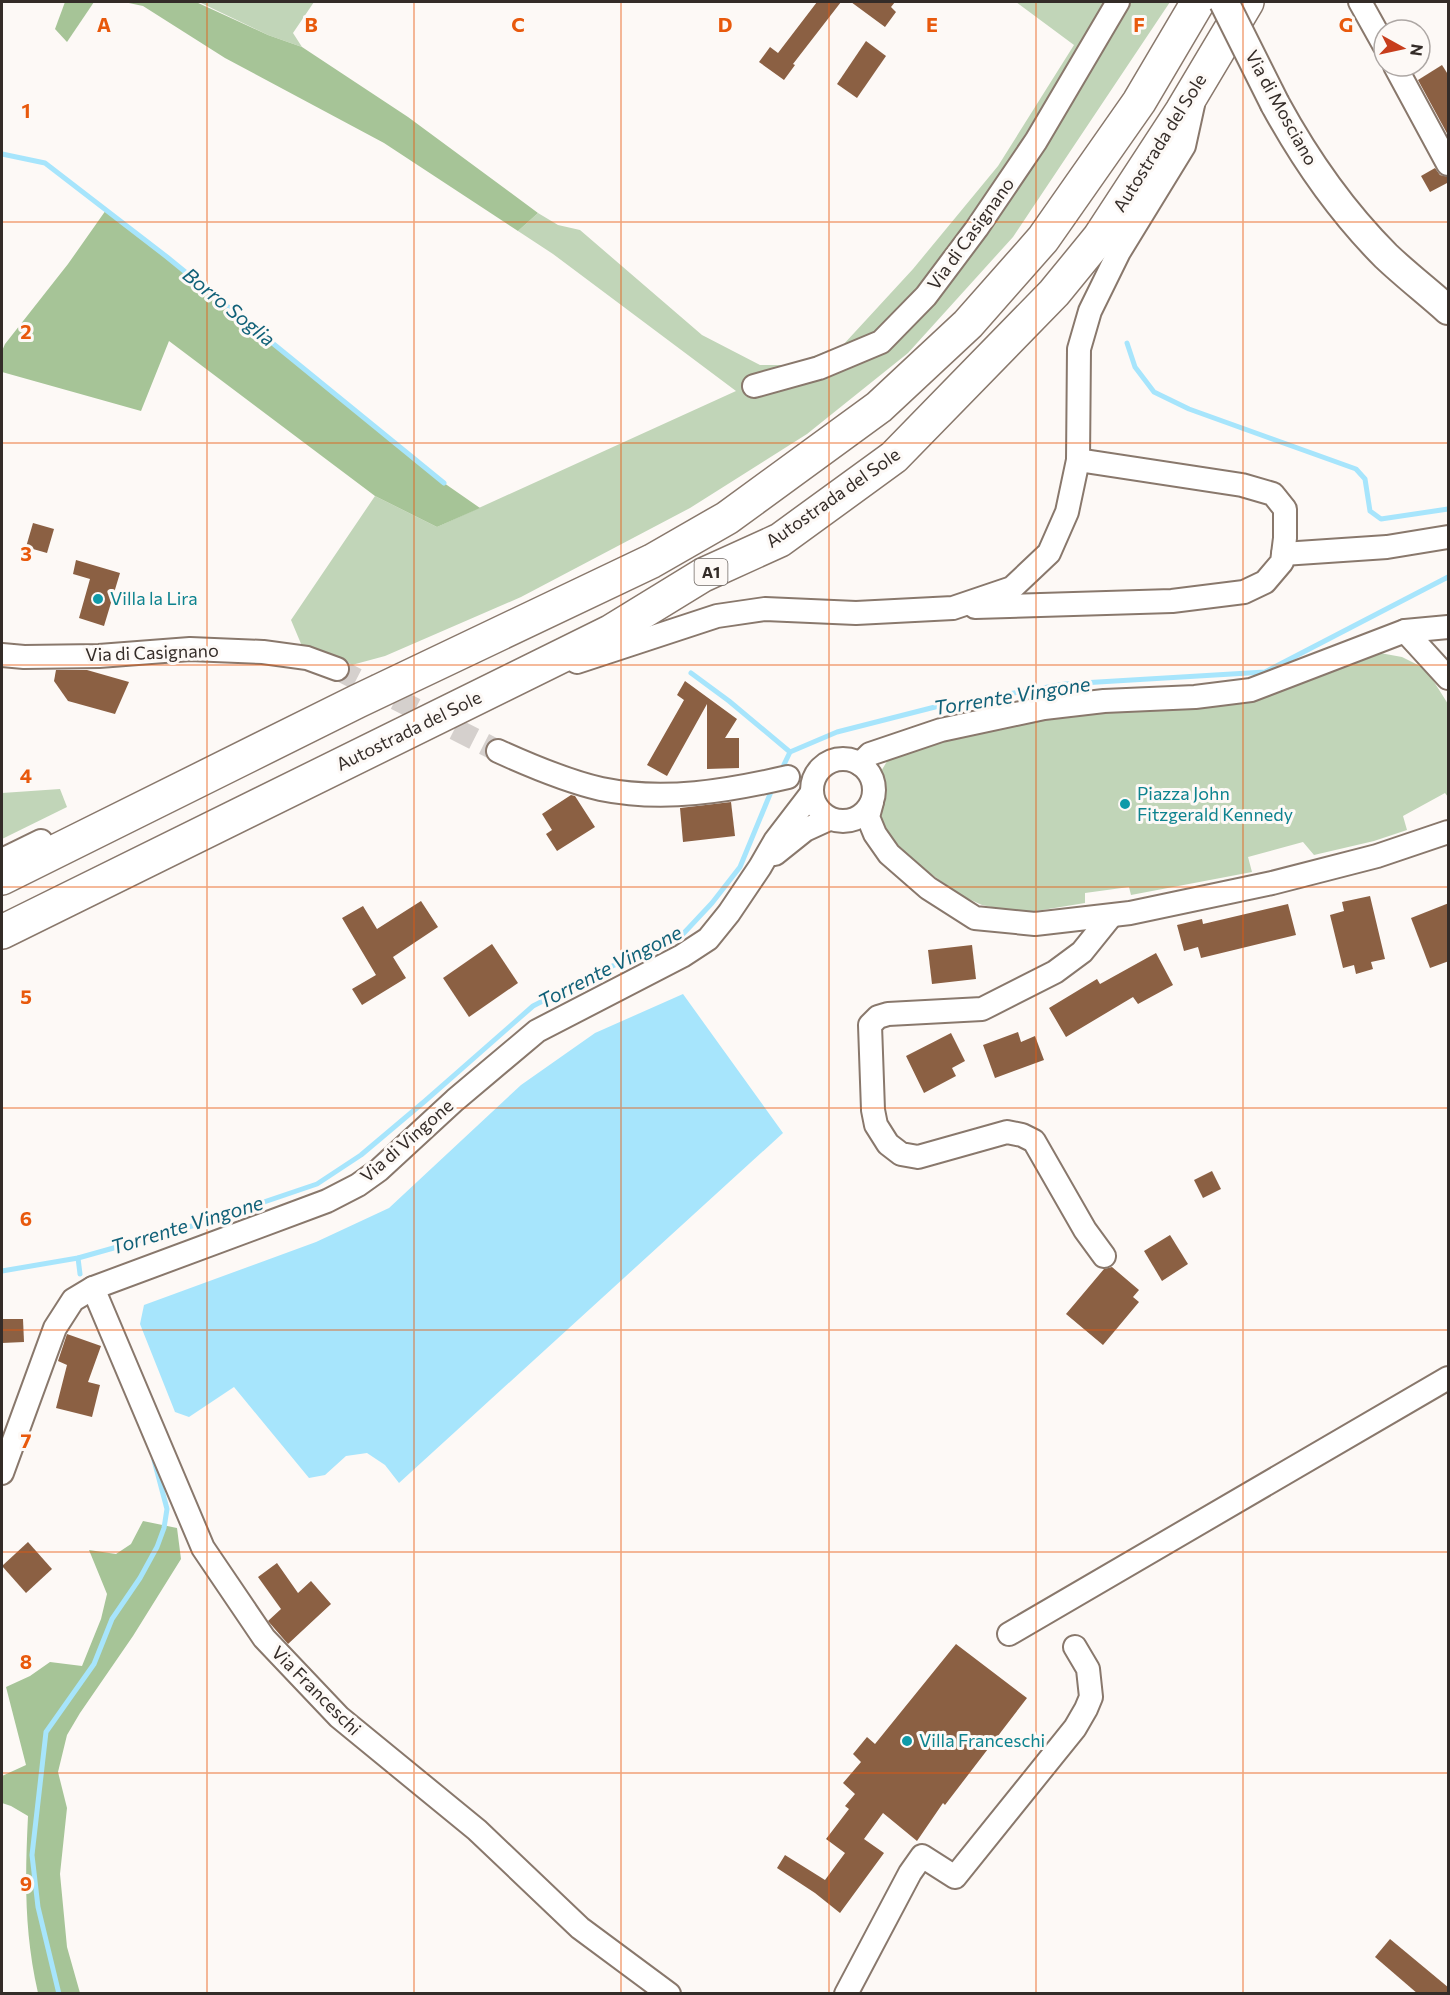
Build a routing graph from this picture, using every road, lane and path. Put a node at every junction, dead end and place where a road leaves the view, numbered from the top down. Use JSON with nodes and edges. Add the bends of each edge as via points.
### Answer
{"nodes":[{"id":1,"x":1118,"y":2,"type":"edge"},
{"id":2,"x":1198,"y":2,"type":"edge"},
{"id":3,"x":1360,"y":2,"type":"edge"},
{"id":4,"x":1235,"y":8,"type":"edge"},
{"id":5,"x":1372,"y":24,"type":"edge"},
{"id":6,"x":1402,"y":78,"type":"edge"},
{"id":7,"x":1198,"y":83,"type":"junction"},
{"id":8,"x":1449,"y":164,"type":"edge"},
{"id":9,"x":1449,"y":310,"type":"edge"},
{"id":10,"x":754,"y":386,"type":"dead end"},
{"id":11,"x":1078,"y":460,"type":"junction"},
{"id":12,"x":1449,"y":537,"type":"edge"},
{"id":13,"x":1283,"y":554,"type":"junction"},
{"id":14,"x":953,"y":608,"type":"junction"},
{"id":15,"x":1449,"y":627,"type":"edge"},
{"id":16,"x":1405,"y":631,"type":"junction"},
{"id":17,"x":2,"y":655,"type":"edge"},
{"id":18,"x":337,"y":669,"type":"tunnel mouth"},
{"id":19,"x":1449,"y":678,"type":"edge"},
{"id":20,"x":485,"y":694,"type":"junction"},
{"id":21,"x":358,"y":701,"type":"junction"},
{"id":22,"x":498,"y":751,"type":"tunnel mouth"},
{"id":23,"x":826,"y":764,"type":"junction"},
{"id":24,"x":860,"y":764,"type":"junction"},
{"id":25,"x":788,"y":777,"type":"junction"},
{"id":26,"x":811,"y":790,"type":"junction"},
{"id":27,"x":872,"y":802,"type":"junction"},
{"id":28,"x":831,"y":820,"type":"junction"},
{"id":29,"x":1449,"y":827,"type":"edge"},
{"id":30,"x":1439,"y":836,"type":"edge"},
{"id":31,"x":890,"y":854,"type":"junction"},
{"id":32,"x":2,"y":860,"type":"edge"},
{"id":33,"x":760,"y":867,"type":"junction"},
{"id":34,"x":2,"y":879,"type":"edge"},
{"id":35,"x":1111,"y":916,"type":"junction"},
{"id":36,"x":2,"y":932,"type":"edge"},
{"id":37,"x":1104,"y":1256,"type":"dead end"},
{"id":38,"x":93,"y":1288,"type":"junction"},
{"id":39,"x":1449,"y":1378,"type":"edge"},
{"id":40,"x":2,"y":1473,"type":"edge"},
{"id":41,"x":1009,"y":1634,"type":"dead end"},
{"id":42,"x":1075,"y":1647,"type":"dead end"},
{"id":43,"x":669,"y":1994,"type":"edge"},
{"id":44,"x":846,"y":1994,"type":"edge"}],
"edges":[{"from":1,"to":10,"type":"street","name":"Via di Casignano","via":[[1036,141],[926,296],[881,342],[819,368]]},
{"from":2,"to":21,"type":"highway","number":"A1","via":[[1139,102],[1043,239],[968,324],[879,407],[727,518],[652,561]]},
{"from":3,"to":5,"type":"street"},
{"from":4,"to":7,"type":"highway","name":"Autostrada del Sole","number":"A1"},
{"from":4,"to":9,"type":"main road","name":"Via di Mosciano","bridge":true,"via":[[1275,104],[1337,202],[1386,256]]},
{"from":6,"to":8,"type":"street"},
{"from":7,"to":11,"type":"street","via":[[1184,146],[1119,252],[1090,311],[1079,349]]},
{"from":7,"to":20,"type":"highway","name":"Autostrada del Sole","number":"A1","via":[[1099,238],[1054,293],[894,457],[780,540],[703,575],[610,632]]},
{"from":11,"to":13,"type":"street","via":[[1242,484],[1272,494],[1286,509]]},
{"from":11,"to":14,"type":"street","via":[[1067,512],[1049,553],[1012,588]]},
{"from":12,"to":13,"type":"street","via":[[1387,547]]},
{"from":13,"to":14,"type":"street","via":[[1282,562],[1265,582],[1244,592],[1172,601]]},
{"from":14,"to":20,"type":"street","via":[[856,612],[765,609],[717,616]]},
{"from":15,"to":16,"type":"street"},
{"from":16,"to":19,"type":"street"},
{"from":16,"to":24,"type":"street","via":[[1251,690],[1044,708],[941,730],[870,754]]},
{"from":17,"to":18,"type":"street","name":"Via di Casignano","via":[[99,656],[232,650],[307,658]]},
{"from":20,"to":36,"type":"highway","name":"Autostrada del Sole","number":"A1"},
{"from":21,"to":32,"type":"street"},
{"from":21,"to":34,"type":"highway","number":"A1"},
{"from":22,"to":25,"type":"street","via":[[601,789],[664,796],[720,791]]},
{"from":23,"to":24,"type":"street","via":[[843,759]]},
{"from":23,"to":25,"type":"street"},
{"from":23,"to":26,"type":"street","via":[[816,774]]},
{"from":24,"to":27,"type":"street","via":[[873,781]]},
{"from":25,"to":26,"type":"street"},
{"from":26,"to":28,"type":"street","via":[[819,811]]},
{"from":26,"to":33,"type":"street","name":"Via di Vingone"},
{"from":27,"to":28,"type":"street","via":[[860,817],[844,822]]},
{"from":27,"to":31,"type":"street","via":[[869,824]]},
{"from":28,"to":31,"type":"street"},
{"from":28,"to":33,"type":"street","name":"Via di Vingone","via":[[805,830]]},
{"from":29,"to":30,"type":"street"},
{"from":30,"to":35,"type":"street","via":[[1272,883]]},
{"from":31,"to":35,"type":"street","via":[[928,888],[975,918],[1035,924]]},
{"from":33,"to":38,"type":"street","name":"Via di Vingone","via":[[708,939],[537,1031],[358,1185],[327,1201]]},
{"from":35,"to":37,"type":"street","via":[[1082,952],[1055,972],[981,1009],[888,1014],[870,1025],[873,1110],[876,1125],[888,1144],[901,1154],[918,1157],[1007,1132],[1022,1135],[1034,1142]]},
{"from":38,"to":40,"type":"street","name":"Via di Vingone","via":[[73,1300],[55,1328]]},
{"from":38,"to":43,"type":"street","name":"Via Franceschi","via":[[203,1548],[264,1638],[339,1717],[477,1830],[580,1928]]},
{"from":39,"to":41,"type":"street"},
{"from":42,"to":44,"type":"street","via":[[1089,1669],[1091,1697],[1075,1728],[956,1877],[922,1856]]}]}
